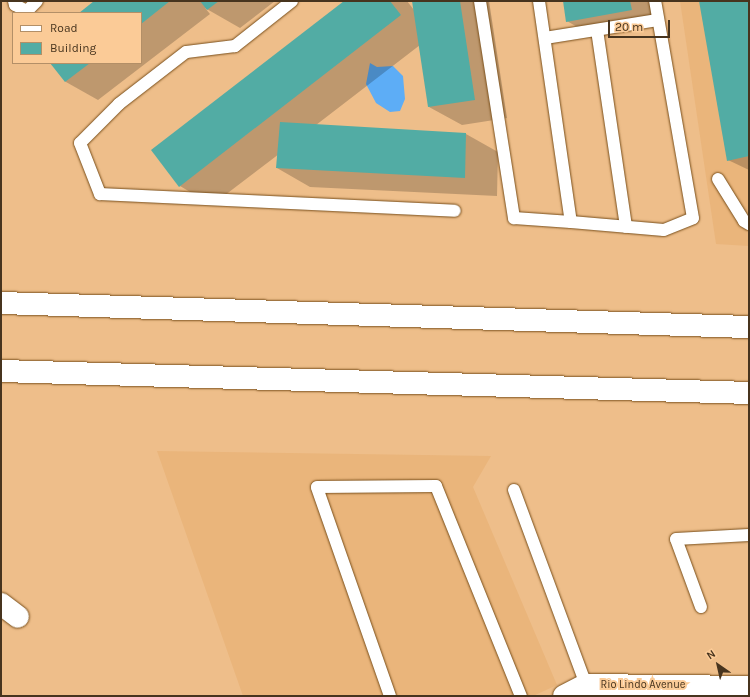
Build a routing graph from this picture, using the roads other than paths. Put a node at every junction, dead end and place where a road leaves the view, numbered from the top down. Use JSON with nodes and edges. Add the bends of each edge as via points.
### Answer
{"nodes":[{"id":1,"x":14,"y":1,"type":"edge"},
{"id":2,"x":37,"y":1,"type":"edge"},
{"id":3,"x":292,"y":1,"type":"edge"},
{"id":4,"x":480,"y":1,"type":"edge"},
{"id":5,"x":539,"y":1,"type":"edge"},
{"id":6,"x":654,"y":1,"type":"edge"},
{"id":7,"x":658,"y":20,"type":"junction"},
{"id":8,"x":597,"y":30,"type":"junction"},
{"id":9,"x":545,"y":38,"type":"junction"},
{"id":10,"x":718,"y":179,"type":"dead end"},
{"id":11,"x":455,"y":211,"type":"dead end"},
{"id":12,"x":571,"y":222,"type":"junction"},
{"id":13,"x":749,"y":224,"type":"edge"},
{"id":14,"x":626,"y":227,"type":"junction"},
{"id":15,"x":10,"y":303,"type":"edge"},
{"id":16,"x":749,"y":327,"type":"edge"},
{"id":17,"x":1,"y":371,"type":"edge"},
{"id":18,"x":749,"y":393,"type":"edge"},
{"id":19,"x":514,"y":490,"type":"dead end"},
{"id":20,"x":749,"y":535,"type":"edge"},
{"id":21,"x":1,"y":604,"type":"edge"},
{"id":22,"x":701,"y":607,"type":"dead end"},
{"id":23,"x":18,"y":617,"type":"dead end"},
{"id":24,"x":586,"y":685,"type":"junction"},
{"id":25,"x":749,"y":687,"type":"edge"},
{"id":26,"x":390,"y":696,"type":"edge"},
{"id":27,"x":521,"y":696,"type":"edge"},
{"id":28,"x":564,"y":696,"type":"edge"}],
"edges":[{"from":1,"to":2,"type":"lane","via":[[26,11]]},
{"from":3,"to":11,"type":"lane","via":[[235,46],[186,52],[119,104],[80,143],[100,194]]},
{"from":4,"to":12,"type":"lane","via":[[514,218]]},
{"from":5,"to":9,"type":"lane"},
{"from":6,"to":7,"type":"lane"},
{"from":7,"to":8,"type":"lane"},
{"from":7,"to":14,"type":"lane","via":[[693,218],[664,230]]},
{"from":8,"to":9,"type":"lane"},
{"from":8,"to":14,"type":"lane"},
{"from":9,"to":12,"type":"lane"},
{"from":10,"to":13,"type":"lane","via":[[744,221]]},
{"from":12,"to":14,"type":"lane"},
{"from":15,"to":16,"type":"main road"},
{"from":17,"to":18,"type":"main road"},
{"from":19,"to":24,"type":"lane"},
{"from":20,"to":22,"type":"lane","via":[[676,539]]},
{"from":21,"to":23,"type":"main road"},
{"from":24,"to":25,"type":"main road","name":"Rio Lindo Avenue"},
{"from":24,"to":28,"type":"main road","name":"Rio Lindo Avenue"},
{"from":26,"to":27,"type":"lane","via":[[316,487],[436,486]]}]}
